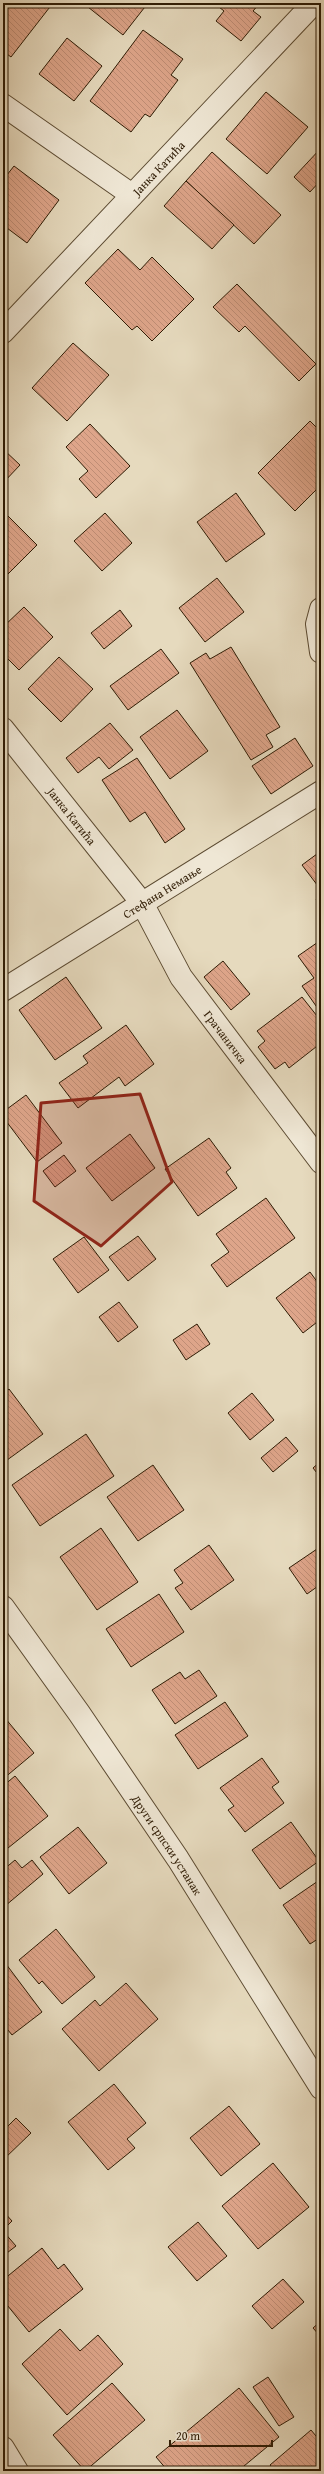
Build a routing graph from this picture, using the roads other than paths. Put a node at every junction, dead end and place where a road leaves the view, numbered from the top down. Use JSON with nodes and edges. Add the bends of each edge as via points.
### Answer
{"nodes":[{"id":1,"x":314,"y":3,"type":"edge"},
{"id":2,"x":3,"y":105,"type":"edge"},
{"id":3,"x":132,"y":195,"type":"junction"},
{"id":4,"x":3,"y":332,"type":"edge"},
{"id":5,"x":321,"y":609,"type":"edge"},
{"id":6,"x":321,"y":652,"type":"edge"},
{"id":7,"x":3,"y":729,"type":"edge"},
{"id":8,"x":321,"y":792,"type":"edge"},
{"id":9,"x":142,"y":903,"type":"junction"},
{"id":10,"x":3,"y":990,"type":"edge"},
{"id":11,"x":321,"y":1162,"type":"edge"},
{"id":12,"x":3,"y":1607,"type":"edge"},
{"id":13,"x":321,"y":2088,"type":"edge"},
{"id":14,"x":3,"y":2448,"type":"edge"},
{"id":15,"x":17,"y":2471,"type":"edge"}],
"edges":[{"from":1,"to":3,"type":"street","name":"Јанка Катића"},
{"from":2,"to":3,"type":"street"},
{"from":3,"to":4,"type":"street","name":"Јанка Катића"},
{"from":5,"to":6,"type":"street","via":[[317,624]]},
{"from":7,"to":9,"type":"street","name":"Јанка Катића"},
{"from":8,"to":9,"type":"street","name":"Стефана Немање"},
{"from":9,"to":10,"type":"street","name":"Стефана Немање"},
{"from":9,"to":11,"type":"street","name":"Грачаничка","via":[[181,977]]},
{"from":12,"to":13,"type":"street","name":"Други српски устанак","via":[[178,1859]]},
{"from":14,"to":15,"type":"street"}]}
